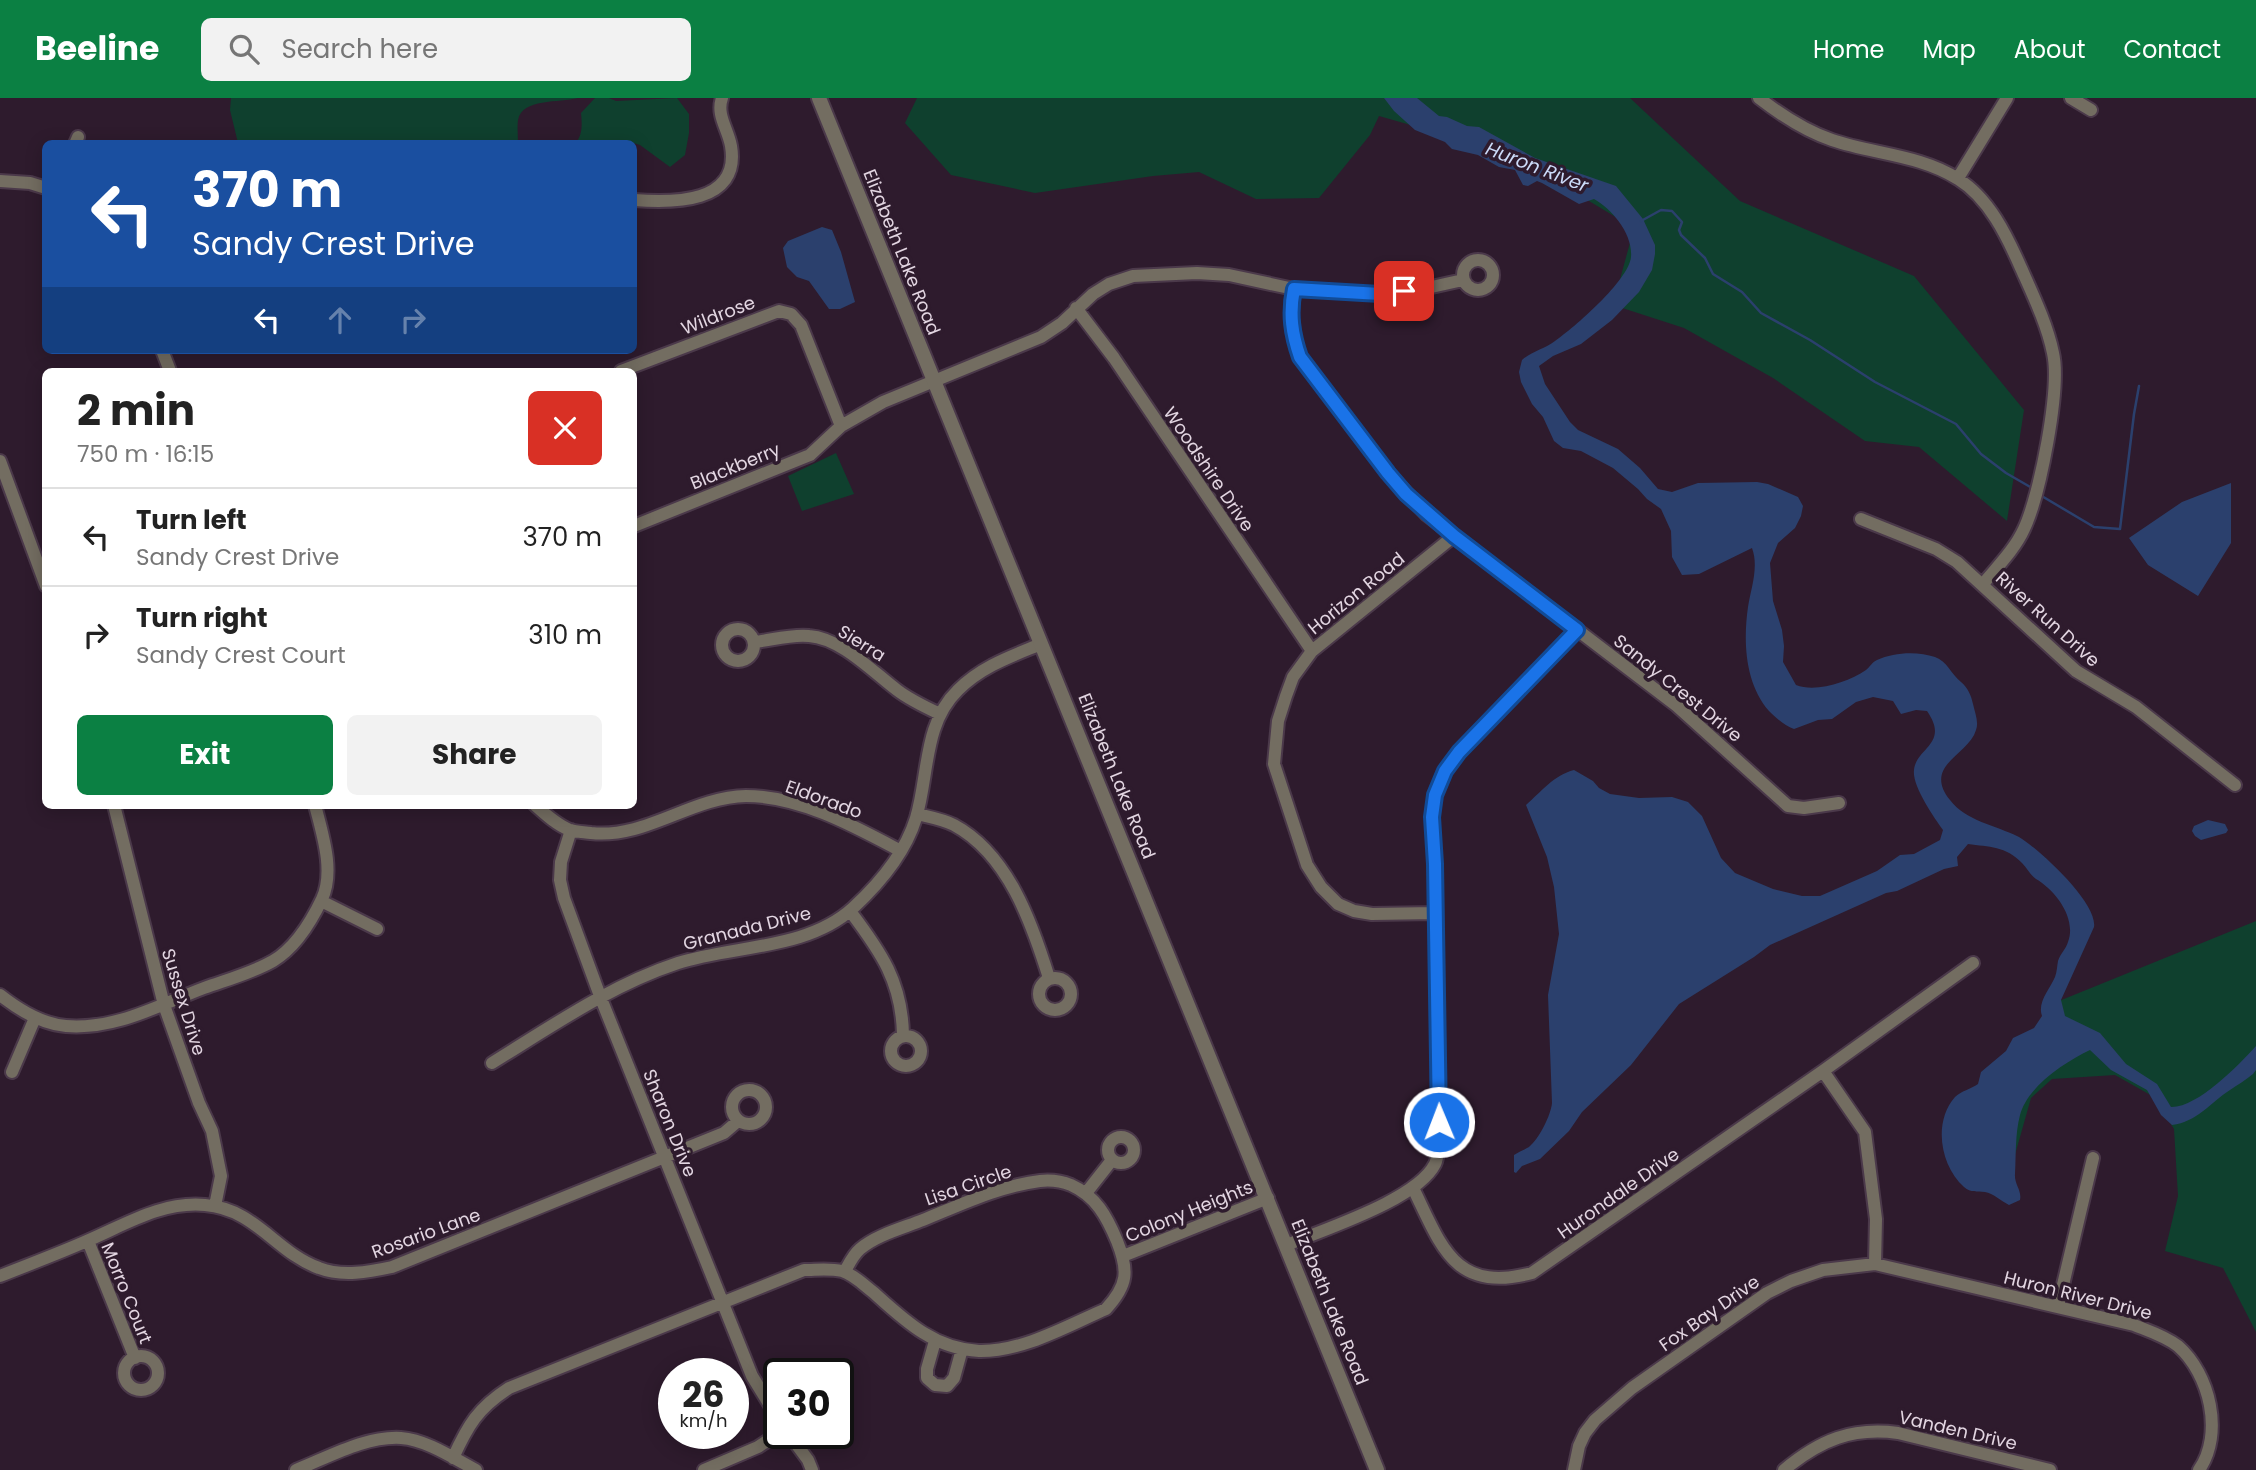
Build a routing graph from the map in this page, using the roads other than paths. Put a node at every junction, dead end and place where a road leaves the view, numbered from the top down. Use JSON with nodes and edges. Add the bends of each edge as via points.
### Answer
{"nodes":[{"id":1,"x":722,"y":98,"type":"edge"},
{"id":2,"x":819,"y":98,"type":"edge"},
{"id":3,"x":1759,"y":98,"type":"edge"},
{"id":4,"x":2007,"y":98,"type":"edge"},
{"id":5,"x":2071,"y":98,"type":"edge"},
{"id":6,"x":2091,"y":110,"type":"dead end"},
{"id":7,"x":1958,"y":178,"type":"junction"},
{"id":8,"x":0,"y":181,"type":"edge"},
{"id":9,"x":42,"y":187,"type":"edge"},
{"id":10,"x":637,"y":200,"type":"edge"},
{"id":11,"x":1463,"y":279,"type":"dead end"},
{"id":12,"x":1294,"y":289,"type":"junction"},
{"id":13,"x":1076,"y":308,"type":"junction"},
{"id":14,"x":629,"y":368,"type":"edge"},
{"id":15,"x":933,"y":381,"type":"junction"},
{"id":16,"x":841,"y":426,"type":"junction"},
{"id":17,"x":0,"y":461,"type":"edge"},
{"id":18,"x":1861,"y":519,"type":"dead end"},
{"id":19,"x":637,"y":525,"type":"edge"},
{"id":20,"x":1454,"y":536,"type":"junction"},
{"id":21,"x":42,"y":575,"type":"edge"},
{"id":22,"x":1983,"y":584,"type":"junction"},
{"id":23,"x":1577,"y":630,"type":"junction"},
{"id":24,"x":755,"y":642,"type":"dead end"},
{"id":25,"x":1041,"y":644,"type":"junction"},
{"id":26,"x":1312,"y":651,"type":"junction"},
{"id":27,"x":940,"y":714,"type":"junction"},
{"id":28,"x":2235,"y":785,"type":"dead end"},
{"id":29,"x":1839,"y":803,"type":"dead end"},
{"id":30,"x":115,"y":809,"type":"edge"},
{"id":31,"x":316,"y":809,"type":"edge"},
{"id":32,"x":541,"y":809,"type":"edge"},
{"id":33,"x":917,"y":814,"type":"junction"},
{"id":34,"x":571,"y":830,"type":"junction"},
{"id":35,"x":901,"y":850,"type":"junction"},
{"id":36,"x":321,"y":901,"type":"junction"},
{"id":37,"x":850,"y":911,"type":"junction"},
{"id":38,"x":1435,"y":912,"type":"junction"},
{"id":39,"x":377,"y":929,"type":"dead end"},
{"id":40,"x":1973,"y":963,"type":"dead end"},
{"id":41,"x":1049,"y":978,"type":"dead end"},
{"id":42,"x":0,"y":995,"type":"edge"},
{"id":43,"x":600,"y":996,"type":"junction"},
{"id":44,"x":164,"y":1004,"type":"junction"},
{"id":45,"x":34,"y":1018,"type":"junction"},
{"id":46,"x":904,"y":1035,"type":"dead end"},
{"id":47,"x":492,"y":1063,"type":"dead end"},
{"id":48,"x":1824,"y":1071,"type":"junction"},
{"id":49,"x":12,"y":1072,"type":"dead end"},
{"id":50,"x":738,"y":1121,"type":"dead end"},
{"id":51,"x":665,"y":1157,"type":"junction"},
{"id":52,"x":2093,"y":1158,"type":"dead end"},
{"id":53,"x":1112,"y":1160,"type":"dead end"},
{"id":54,"x":1413,"y":1188,"type":"junction"},
{"id":55,"x":1086,"y":1193,"type":"junction"},
{"id":56,"x":1268,"y":1198,"type":"junction"},
{"id":57,"x":215,"y":1206,"type":"junction"},
{"id":58,"x":88,"y":1241,"type":"junction"},
{"id":59,"x":1287,"y":1245,"type":"junction"},
{"id":60,"x":1123,"y":1256,"type":"junction"},
{"id":61,"x":1875,"y":1264,"type":"junction"},
{"id":62,"x":845,"y":1271,"type":"junction"},
{"id":63,"x":0,"y":1276,"type":"edge"},
{"id":64,"x":723,"y":1302,"type":"junction"},
{"id":65,"x":2058,"y":1306,"type":"junction"},
{"id":66,"x":935,"y":1341,"type":"junction"},
{"id":67,"x":962,"y":1349,"type":"junction"},
{"id":68,"x":135,"y":1358,"type":"dead end"},
{"id":69,"x":763,"y":1395,"type":"edge"},
{"id":70,"x":763,"y":1444,"type":"edge"},
{"id":71,"x":800,"y":1449,"type":"edge"},
{"id":72,"x":453,"y":1458,"type":"junction"},
{"id":73,"x":296,"y":1470,"type":"edge"},
{"id":74,"x":476,"y":1470,"type":"edge"},
{"id":75,"x":704,"y":1470,"type":"edge"},
{"id":76,"x":812,"y":1470,"type":"edge"},
{"id":77,"x":1377,"y":1470,"type":"edge"},
{"id":78,"x":1574,"y":1470,"type":"edge"},
{"id":79,"x":1784,"y":1470,"type":"edge"},
{"id":80,"x":2050,"y":1470,"type":"edge"},
{"id":81,"x":2199,"y":1470,"type":"edge"}],
"edges":[{"from":1,"to":10,"type":"street","via":[[733,164],[726,180],[688,200]]},
{"from":2,"to":15,"type":"street","name":"Elizabeth Lake Road"},
{"from":3,"to":7,"type":"street","via":[[1820,136]]},
{"from":4,"to":7,"type":"street"},
{"from":5,"to":6,"type":"street"},
{"from":7,"to":22,"type":"street","via":[[1986,204],[2016,255],[2049,337],[2055,377],[2046,447],[2025,526]]},
{"from":8,"to":9,"type":"street"},
{"from":11,"to":12,"type":"street","via":[[1380,294]]},
{"from":12,"to":13,"type":"street","via":[[1229,275],[1133,276],[1109,284]]},
{"from":12,"to":20,"type":"street","name":"Sandy Crest Drive","via":[[1290,309],[1300,357],[1388,473]]},
{"from":13,"to":15,"type":"street","via":[[1041,337]]},
{"from":13,"to":26,"type":"street","name":"Woodshire Drive"},
{"from":14,"to":16,"type":"street","name":"Wildrose","via":[[779,311],[794,310]]},
{"from":15,"to":16,"type":"street","name":"Blackberry"},
{"from":15,"to":25,"type":"street","name":"Elizabeth Lake Road"},
{"from":16,"to":19,"type":"street","name":"Blackberry","via":[[810,455]]},
{"from":17,"to":21,"type":"street"},
{"from":18,"to":22,"type":"street","name":"River Run Drive","via":[[1936,549]]},
{"from":20,"to":23,"type":"street","name":"Sandy Crest Drive"},
{"from":20,"to":26,"type":"street","name":"Horizon Road"},
{"from":22,"to":28,"type":"street","name":"River Run Drive","via":[[2076,671],[2136,707]]},
{"from":23,"to":29,"type":"street","name":"Sandy Crest Drive","via":[[1677,706],[1788,806]]},
{"from":23,"to":38,"type":"street","via":[[1445,771],[1432,817]]},
{"from":24,"to":27,"type":"street","name":"Sierra","via":[[810,635],[833,643],[920,706]]},
{"from":25,"to":27,"type":"street","name":"Granada Drive","via":[[980,672],[957,690]]},
{"from":25,"to":56,"type":"street","name":"Elizabeth Lake Road"},
{"from":26,"to":38,"type":"street","name":"Horizon Road","via":[[1286,696],[1278,721],[1274,764],[1307,865],[1338,904],[1354,911]]},
{"from":27,"to":33,"type":"street","name":"Granada Drive"},
{"from":30,"to":44,"type":"street","name":"Sussex Drive"},
{"from":31,"to":36,"type":"street","via":[[327,875]]},
{"from":32,"to":34,"type":"street","name":"Eldorado"},
{"from":33,"to":35,"type":"street","name":"Granada Drive"},
{"from":33,"to":41,"type":"street","via":[[953,825],[978,841],[993,858],[1024,911]]},
{"from":34,"to":35,"type":"street","name":"Eldorado","via":[[616,835],[715,800],[759,797],[807,807]]},
{"from":34,"to":43,"type":"street","name":"Sharon Drive","via":[[560,880]]},
{"from":35,"to":37,"type":"street","name":"Granada Drive","via":[[884,878]]},
{"from":36,"to":39,"type":"street"},
{"from":36,"to":44,"type":"street","via":[[302,935],[275,960]]},
{"from":37,"to":43,"type":"street","name":"Granada Drive","via":[[793,939],[679,962]]},
{"from":37,"to":46,"type":"street","via":[[887,964],[897,989]]},
{"from":38,"to":54,"type":"street","via":[[1439,1142],[1435,1163]]},
{"from":40,"to":48,"type":"street","name":"Hurondale Drive"},
{"from":42,"to":45,"type":"street"},
{"from":43,"to":47,"type":"street","name":"Granada Drive"},
{"from":43,"to":51,"type":"street","name":"Sharon Drive"},
{"from":44,"to":45,"type":"street","via":[[100,1026],[65,1026]]},
{"from":44,"to":57,"type":"street","name":"Sussex Drive","via":[[212,1131],[221,1176]]},
{"from":45,"to":49,"type":"street"},
{"from":48,"to":54,"type":"street","name":"Hurondale Drive","via":[[1532,1273],[1494,1277],[1458,1265],[1439,1243]]},
{"from":48,"to":61,"type":"street","via":[[1865,1132],[1875,1208]]},
{"from":50,"to":51,"type":"street","name":"Rosario Lane","via":[[724,1133]]},
{"from":51,"to":57,"type":"street","name":"Rosario Lane","via":[[393,1267],[366,1273],[321,1269],[299,1259],[238,1212]]},
{"from":51,"to":64,"type":"street","name":"Sharon Drive"},
{"from":52,"to":65,"type":"street"},
{"from":53,"to":55,"type":"street"},
{"from":54,"to":59,"type":"street"},
{"from":55,"to":60,"type":"street","via":[[1111,1226]]},
{"from":55,"to":62,"type":"street","name":"Lisa Circle","via":[[1054,1181],[1011,1187],[871,1242],[859,1250]]},
{"from":56,"to":59,"type":"street","name":"Elizabeth Lake Road"},
{"from":56,"to":60,"type":"street","name":"Colony Heights"},
{"from":57,"to":58,"type":"street","name":"Rosario Lane","via":[[162,1209]]},
{"from":58,"to":63,"type":"street","name":"Rosario Lane"},
{"from":58,"to":68,"type":"street","name":"Morro Court"},
{"from":59,"to":77,"type":"street","name":"Elizabeth Lake Road"},
{"from":60,"to":67,"type":"street","via":[[1125,1280],[1106,1309],[1010,1348]]},
{"from":61,"to":65,"type":"street","name":"Huron River Drive"},
{"from":61,"to":78,"type":"street","name":"Fox Bay Drive","via":[[1823,1270],[1767,1293],[1579,1431]]},
{"from":62,"to":64,"type":"street","via":[[804,1270]]},
{"from":62,"to":66,"type":"street"},
{"from":64,"to":69,"type":"street","name":"Sharon Drive"},
{"from":64,"to":72,"type":"street","via":[[509,1388],[476,1415]]},
{"from":65,"to":81,"type":"street","name":"Huron River Drive","via":[[2134,1325],[2179,1347],[2207,1390],[2211,1413],[2210,1439]]},
{"from":66,"to":67,"type":"street"},
{"from":66,"to":67,"type":"street","via":[[927,1378],[935,1385],[947,1386],[954,1378]]},
{"from":70,"to":75,"type":"street"},
{"from":71,"to":76,"type":"street"},
{"from":72,"to":73,"type":"street","via":[[402,1438],[382,1439]]},
{"from":72,"to":74,"type":"street"},
{"from":79,"to":80,"type":"street","name":"Vanden Drive","via":[[1839,1436],[1875,1430]]}]}
